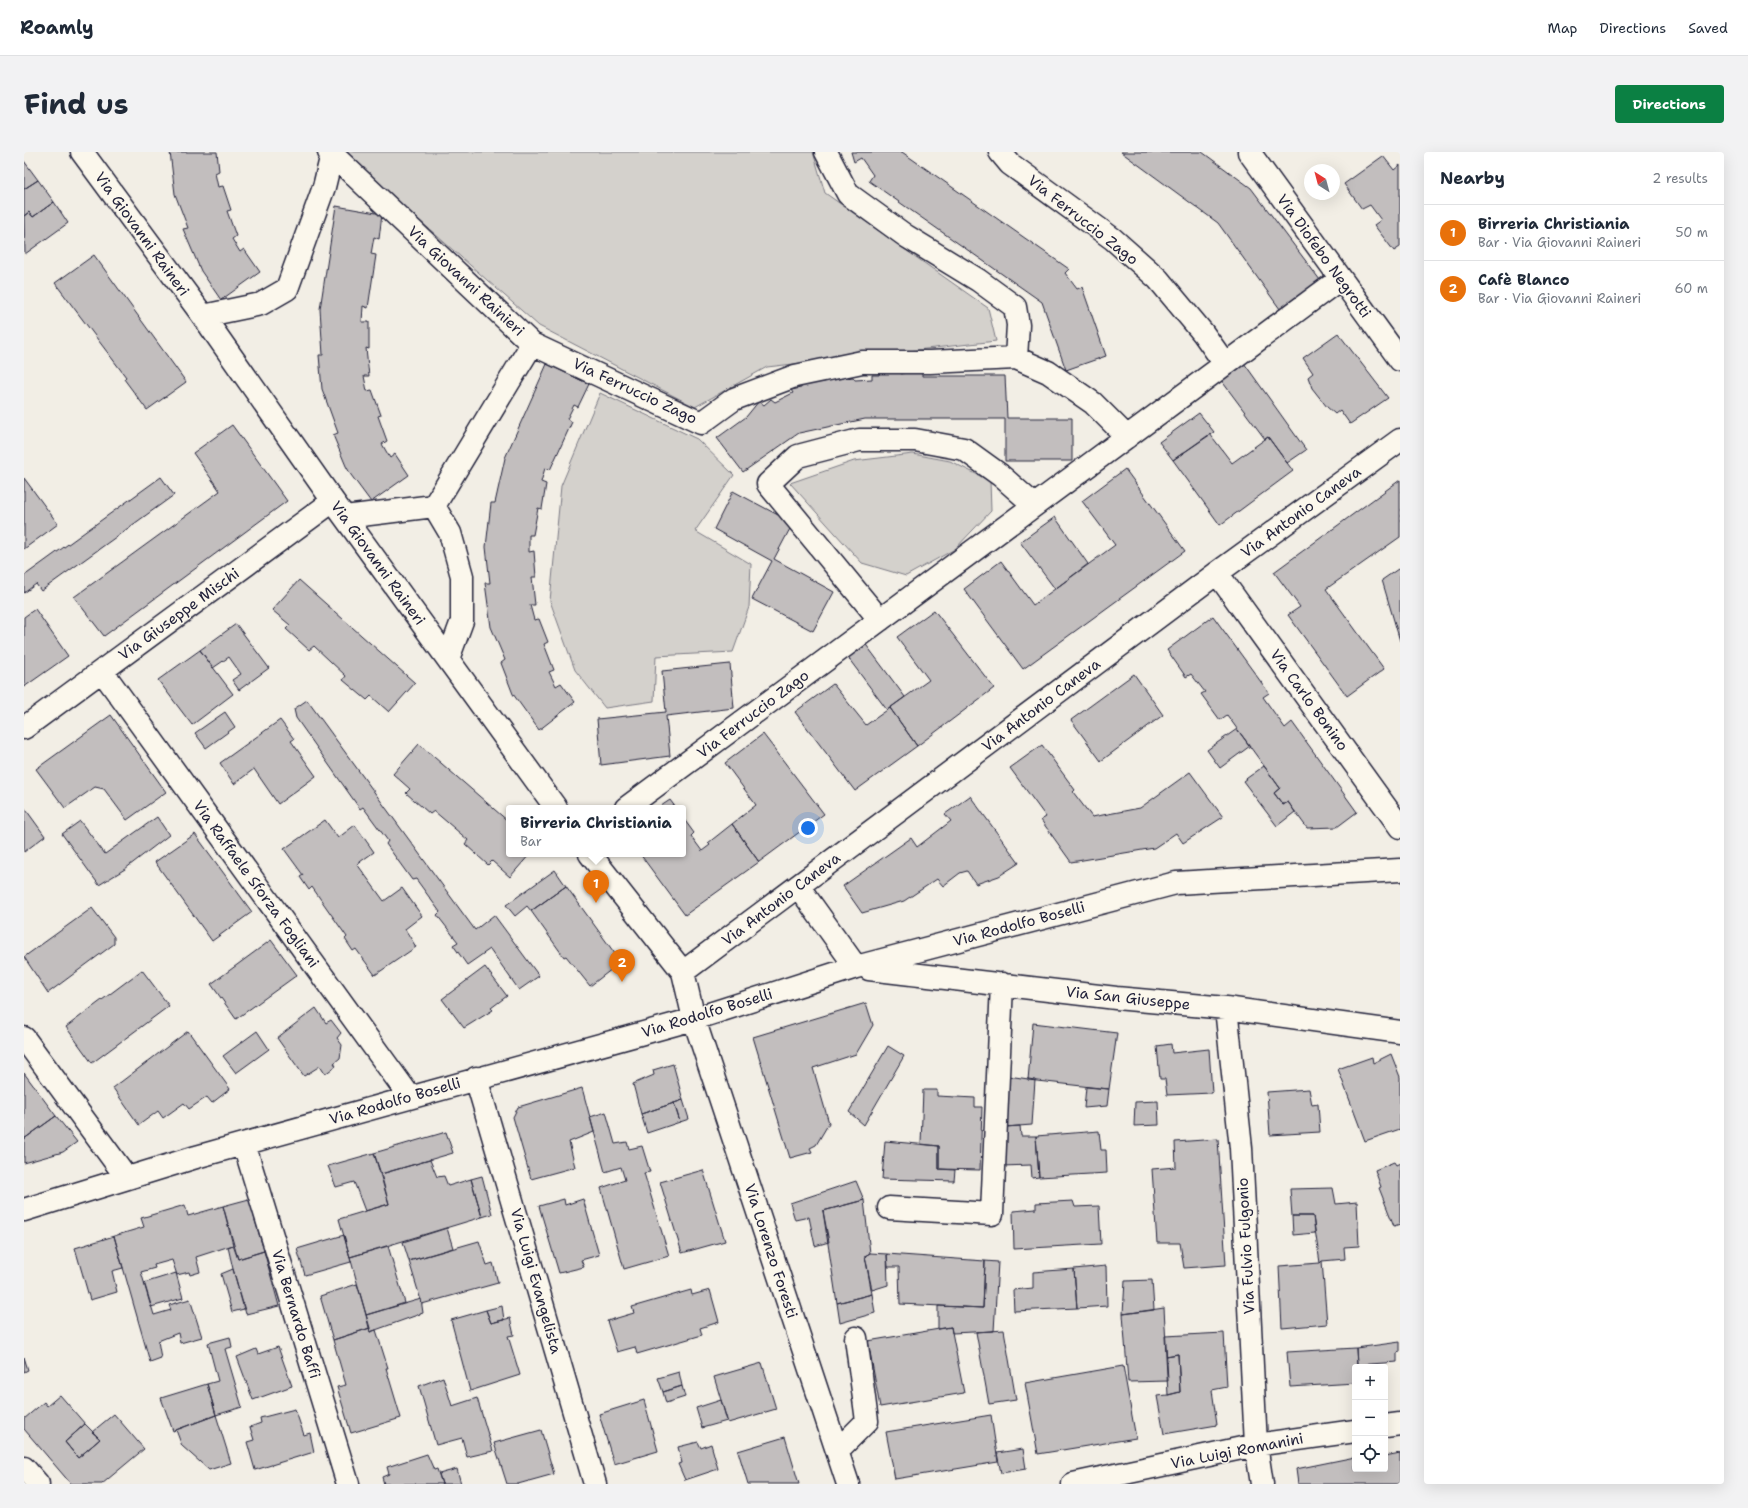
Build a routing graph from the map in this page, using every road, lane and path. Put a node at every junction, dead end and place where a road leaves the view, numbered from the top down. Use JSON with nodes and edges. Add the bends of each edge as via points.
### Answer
{"nodes":[{"id":1,"x":82,"y":152,"type":"edge"},
{"id":2,"x":826,"y":152,"type":"edge"},
{"id":3,"x":1000,"y":152,"type":"edge"},
{"id":4,"x":1249,"y":152,"type":"edge"},
{"id":5,"x":330,"y":153,"type":"edge"},
{"id":6,"x":1340,"y":279,"type":"junction"},
{"id":7,"x":203,"y":316,"type":"junction"},
{"id":8,"x":532,"y":344,"type":"junction"},
{"id":9,"x":1016,"y":358,"type":"junction"},
{"id":10,"x":1400,"y":360,"type":"edge"},
{"id":11,"x":1225,"y":364,"type":"junction"},
{"id":12,"x":1127,"y":437,"type":"junction"},
{"id":13,"x":1400,"y":440,"type":"edge"},
{"id":14,"x":1034,"y":505,"type":"junction"},
{"id":15,"x":434,"y":506,"type":"junction"},
{"id":16,"x":339,"y":509,"type":"junction"},
{"id":17,"x":1217,"y":572,"type":"junction"},
{"id":18,"x":880,"y":620,"type":"junction"},
{"id":19,"x":448,"y":659,"type":"junction"},
{"id":20,"x":102,"y":671,"type":"junction"},
{"id":21,"x":24,"y":728,"type":"edge"},
{"id":22,"x":554,"y":805,"type":"edge"},
{"id":23,"x":630,"y":805,"type":"edge"},
{"id":24,"x":1400,"y":827,"type":"edge"},
{"id":25,"x":592,"y":857,"type":"edge"},
{"id":26,"x":1400,"y":870,"type":"edge"},
{"id":27,"x":798,"y":886,"type":"junction"},
{"id":28,"x":856,"y":967,"type":"junction"},
{"id":29,"x":683,"y":972,"type":"junction"},
{"id":30,"x":1002,"y":984,"type":"junction"},
{"id":31,"x":1226,"y":1008,"type":"junction"},
{"id":32,"x":694,"y":1019,"type":"junction"},
{"id":33,"x":1400,"y":1032,"type":"edge"},
{"id":34,"x":24,"y":1038,"type":"edge"},
{"id":35,"x":476,"y":1078,"type":"junction"},
{"id":36,"x":410,"y":1097,"type":"junction"},
{"id":37,"x":244,"y":1144,"type":"junction"},
{"id":38,"x":127,"y":1178,"type":"junction"},
{"id":39,"x":889,"y":1208,"type":"dead end"},
{"id":40,"x":24,"y":1210,"type":"edge"},
{"id":41,"x":856,"y":1338,"type":"dead end"},
{"id":42,"x":1400,"y":1424,"type":"edge"},
{"id":43,"x":1388,"y":1426,"type":"edge"},
{"id":44,"x":1352,"y":1431,"type":"edge"},
{"id":45,"x":1256,"y":1445,"type":"junction"},
{"id":46,"x":837,"y":1451,"type":"junction"},
{"id":47,"x":24,"y":1468,"type":"edge"},
{"id":48,"x":38,"y":1484,"type":"edge"},
{"id":49,"x":348,"y":1484,"type":"edge"},
{"id":50,"x":595,"y":1484,"type":"edge"},
{"id":51,"x":848,"y":1484,"type":"edge"},
{"id":52,"x":1072,"y":1484,"type":"edge"},
{"id":53,"x":1262,"y":1484,"type":"edge"}],
"edges":[{"from":1,"to":7,"type":"street","name":"Via Giovanni Raineri"},
{"from":2,"to":9,"type":"street","via":[[848,194],[906,236],[978,280],[1015,307],[1018,325]]},
{"from":3,"to":11,"type":"street","name":"Via Ferruccio Zago","via":[[1010,164],[1113,239],[1158,279]]},
{"from":4,"to":6,"type":"street","name":"Via Diofebo Negrotti"},
{"from":5,"to":7,"type":"street","via":[[324,187],[287,289],[261,304]]},
{"from":5,"to":8,"type":"street","name":"Via Giovanni Rainieri"},
{"from":6,"to":10,"type":"street","name":"Via Diofebo Negrotti"},
{"from":6,"to":11,"type":"street","name":"Via Ferruccio Zago"},
{"from":7,"to":16,"type":"street","name":"Via Giovanni Raineri"},
{"from":8,"to":9,"type":"street","name":"Via Ferruccio Zago","via":[[701,423],[734,399],[795,376],[862,362]]},
{"from":8,"to":15,"type":"street","name":"Via Giovanni Rainieri"},
{"from":9,"to":12,"type":"street","name":"Via Ferruccio Zago","via":[[1048,372],[1093,403]]},
{"from":11,"to":12,"type":"street","name":"Via Ferruccio Zago"},
{"from":12,"to":14,"type":"street","name":"Via Ferruccio Zago"},
{"from":13,"to":17,"type":"street","name":"Via Antonio Caneva"},
{"from":14,"to":18,"type":"street","name":"Via Ferruccio Zago"},
{"from":14,"to":18,"type":"street","via":[[1000,475],[964,449],[915,440],[859,440],[798,456],[768,484]]},
{"from":15,"to":16,"type":"street"},
{"from":15,"to":19,"type":"street","via":[[450,533],[462,576],[462,621]]},
{"from":16,"to":19,"type":"street","name":"Via Giovanni Raineri"},
{"from":16,"to":20,"type":"street","name":"Via Giuseppe Mischi"},
{"from":17,"to":24,"type":"street","name":"Via Carlo Bonino"},
{"from":17,"to":27,"type":"street","name":"Via Antonio Caneva"},
{"from":18,"to":23,"type":"street","name":"Via Ferruccio Zago"},
{"from":19,"to":22,"type":"street","name":"Via Giovanni Raineri"},
{"from":20,"to":21,"type":"street","name":"Via Giuseppe Mischi"},
{"from":20,"to":36,"type":"street","name":"Via Raffaele Sforza Fogliani"},
{"from":25,"to":29,"type":"street"},
{"from":26,"to":28,"type":"street","name":"Via Rodolfo Boselli","via":[[1176,883]]},
{"from":27,"to":28,"type":"street"},
{"from":27,"to":29,"type":"street","name":"Via Antonio Caneva"},
{"from":28,"to":30,"type":"street","name":"Via San Giuseppe"},
{"from":28,"to":32,"type":"street","name":"Via Rodolfo Boselli"},
{"from":29,"to":32,"type":"street","name":"Via Lorenzo Foresti"},
{"from":30,"to":31,"type":"street","name":"Via San Giuseppe"},
{"from":30,"to":39,"type":"street","via":[[992,1214]]},
{"from":31,"to":33,"type":"street","name":"Via San Giuseppe"},
{"from":31,"to":45,"type":"street","name":"Via Fulvio Fulgonio","via":[[1242,1148]]},
{"from":32,"to":35,"type":"street","name":"Via Rodolfo Boselli"},
{"from":32,"to":46,"type":"street","name":"Via Lorenzo Foresti"},
{"from":34,"to":38,"type":"street"},
{"from":35,"to":36,"type":"street","name":"Via Rodolfo Boselli"},
{"from":35,"to":50,"type":"street","name":"Via Luigi Evangelista"},
{"from":36,"to":37,"type":"street","name":"Via Rodolfo Boselli"},
{"from":37,"to":38,"type":"street","name":"Via Rodolfo Boselli"},
{"from":37,"to":49,"type":"street","name":"Via Bernardo Baffi"},
{"from":38,"to":40,"type":"street","name":"Via Rodolfo Boselli"},
{"from":41,"to":46,"type":"street","via":[[866,1421]]},
{"from":42,"to":43,"type":"street"},
{"from":44,"to":45,"type":"street","name":"Via Luigi Romanini"},
{"from":45,"to":52,"type":"street","name":"Via Luigi Romanini"},
{"from":45,"to":53,"type":"street","name":"Via Fulvio Fulgonio"},
{"from":46,"to":51,"type":"street","name":"Via Lorenzo Foresti"},
{"from":47,"to":48,"type":"street"}]}
